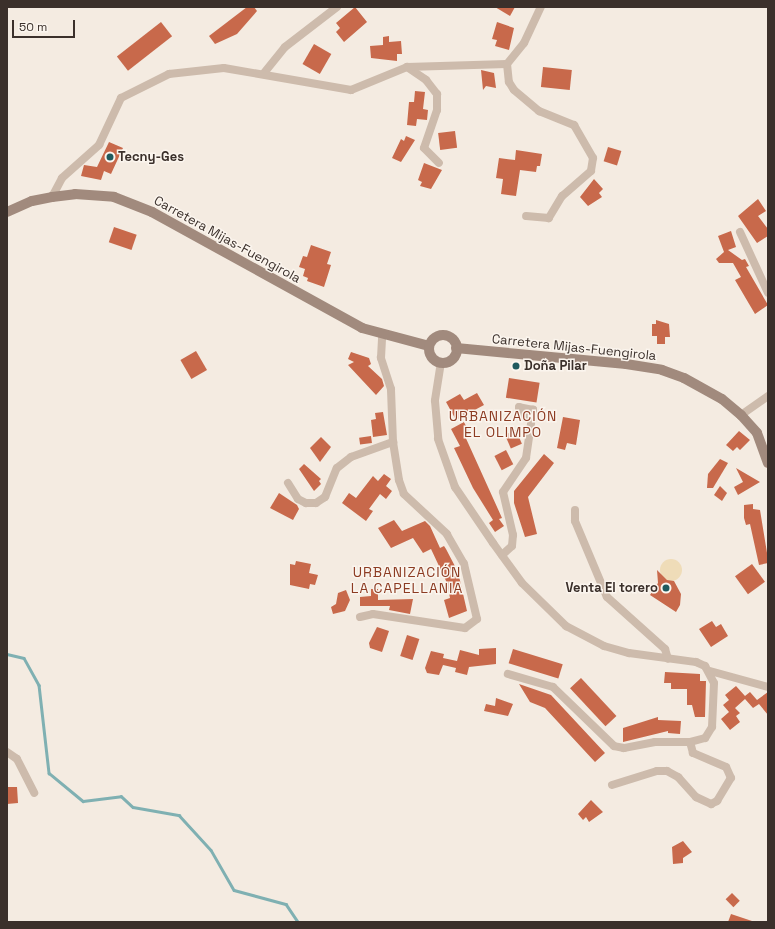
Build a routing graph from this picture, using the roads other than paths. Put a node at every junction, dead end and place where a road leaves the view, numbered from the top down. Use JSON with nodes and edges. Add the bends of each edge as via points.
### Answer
{"nodes":[{"id":1,"x":337,"y":7,"type":"edge"},
{"id":2,"x":541,"y":7,"type":"edge"},
{"id":3,"x":507,"y":64,"type":"junction"},
{"id":4,"x":407,"y":67,"type":"junction"},
{"id":5,"x":264,"y":73,"type":"junction"},
{"id":6,"x":439,"y":163,"type":"dead end"},
{"id":7,"x":52,"y":197,"type":"junction"},
{"id":8,"x":7,"y":212,"type":"edge"},
{"id":9,"x":526,"y":216,"type":"dead end"},
{"id":10,"x":740,"y":232,"type":"dead end"},
{"id":11,"x":768,"y":293,"type":"edge"},
{"id":12,"x":382,"y":336,"type":"junction"},
{"id":13,"x":429,"y":346,"type":"junction"},
{"id":14,"x":456,"y":348,"type":"junction"},
{"id":15,"x":441,"y":362,"type":"junction"},
{"id":16,"x":768,"y":396,"type":"edge"},
{"id":17,"x":740,"y":415,"type":"junction"},
{"id":18,"x":532,"y":416,"type":"dead end"},
{"id":19,"x":393,"y":442,"type":"junction"},
{"id":20,"x":768,"y":463,"type":"edge"},
{"id":21,"x":288,"y":483,"type":"dead end"},
{"id":22,"x":575,"y":510,"type":"dead end"},
{"id":23,"x":502,"y":555,"type":"junction"},
{"id":24,"x":360,"y":617,"type":"dead end"},
{"id":25,"x":668,"y":659,"type":"junction"},
{"id":26,"x":710,"y":671,"type":"junction"},
{"id":27,"x":508,"y":674,"type":"dead end"},
{"id":28,"x":768,"y":687,"type":"edge"},
{"id":29,"x":690,"y":742,"type":"junction"},
{"id":30,"x":7,"y":752,"type":"edge"},
{"id":31,"x":612,"y":785,"type":"dead end"},
{"id":32,"x":34,"y":793,"type":"dead end"}],
"edges":[{"from":1,"to":5,"type":"street","via":[[285,47]]},
{"from":2,"to":3,"type":"street","via":[[527,37]]},
{"from":3,"to":4,"type":"street"},
{"from":3,"to":9,"type":"street","via":[[509,82],[516,93],[539,111],[574,125],[593,158],[591,171],[562,196],[549,218]]},
{"from":4,"to":5,"type":"street","via":[[351,90],[294,82]]},
{"from":4,"to":6,"type":"street","via":[[426,80],[437,94],[436,110],[424,148]]},
{"from":5,"to":7,"type":"street","via":[[206,68],[169,74],[129,91],[115,106],[99,145],[62,178]]},
{"from":7,"to":8,"type":"main road","name":"Carretera Mijas-Fuengirola","via":[[32,201]]},
{"from":7,"to":12,"type":"main road","name":"Carretera Mijas-Fuengirola","via":[[97,194],[134,204],[338,316]]},
{"from":10,"to":11,"type":"street"},
{"from":12,"to":13,"type":"main road","name":"Carretera Mijas-Fuengirola"},
{"from":12,"to":19,"type":"street","via":[[381,358],[391,389]]},
{"from":13,"to":14,"type":"main road","via":[[433,338],[446,335],[453,340]]},
{"from":13,"to":15,"type":"main road","via":[[433,358]]},
{"from":14,"to":15,"type":"main road","via":[[450,360]]},
{"from":14,"to":17,"type":"main road","name":"Carretera Mijas-Fuengirola","via":[[662,370],[704,388]]},
{"from":15,"to":23,"type":"street","via":[[436,380],[435,418],[446,466],[455,487]]},
{"from":16,"to":17,"type":"street"},
{"from":17,"to":20,"type":"main road","name":"Carretera Mijas-Fuengirola","via":[[757,433]]},
{"from":18,"to":23,"type":"street","via":[[526,458],[503,492],[514,535],[512,546]]},
{"from":19,"to":21,"type":"street","via":[[351,458],[337,468],[325,497],[316,503],[306,503],[298,498]]},
{"from":19,"to":24,"type":"street","via":[[404,494],[447,534],[464,564],[477,619],[465,628],[373,614]]},
{"from":22,"to":25,"type":"street","via":[[575,521],[607,597],[665,649]]},
{"from":23,"to":25,"type":"street","via":[[527,588],[566,626],[604,646]]},
{"from":25,"to":26,"type":"street","via":[[696,662]]},
{"from":26,"to":28,"type":"street"},
{"from":26,"to":29,"type":"street","via":[[714,682],[712,727],[705,738]]},
{"from":27,"to":29,"type":"street","via":[[553,687],[614,746],[624,748],[654,742]]},
{"from":29,"to":31,"type":"street","via":[[693,754],[726,767],[731,778],[717,801],[711,804],[696,797],[678,777],[667,771],[657,771]]},
{"from":30,"to":32,"type":"street","via":[[17,759]]}]}
